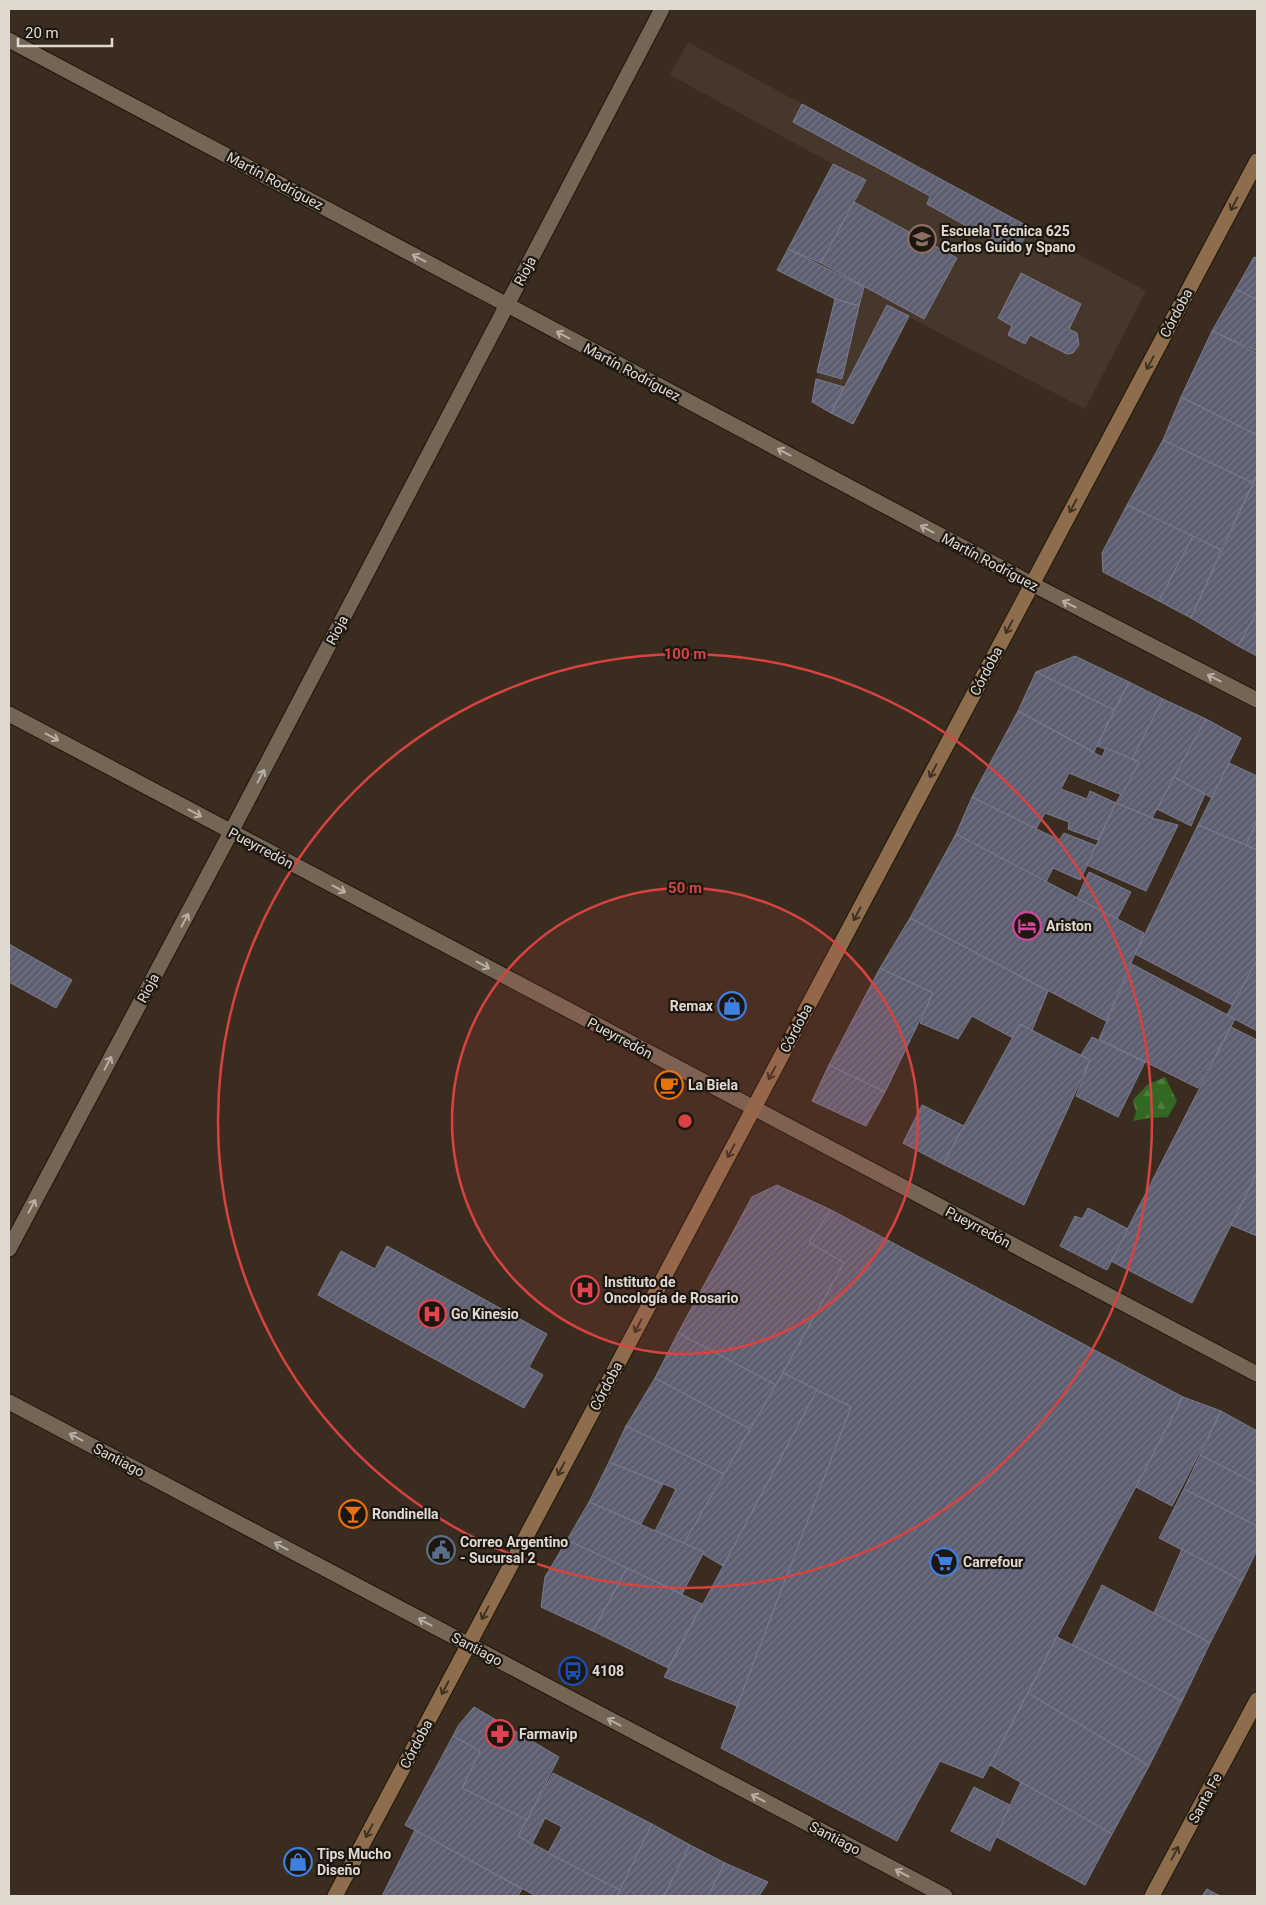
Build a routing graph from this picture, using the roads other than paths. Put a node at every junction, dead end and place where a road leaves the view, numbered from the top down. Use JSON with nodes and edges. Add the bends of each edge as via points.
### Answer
{"nodes":[{"id":1,"x":662,"y":9,"type":"edge"},
{"id":2,"x":9,"y":40,"type":"edge"},
{"id":3,"x":1257,"y":161,"type":"edge"},
{"id":4,"x":507,"y":305,"type":"junction"},
{"id":5,"x":1032,"y":584,"type":"junction"},
{"id":6,"x":1257,"y":700,"type":"edge"},
{"id":7,"x":9,"y":714,"type":"edge"},
{"id":8,"x":231,"y":832,"type":"junction"},
{"id":9,"x":753,"y":1108,"type":"junction"},
{"id":10,"x":9,"y":1249,"type":"edge"},
{"id":11,"x":1257,"y":1374,"type":"edge"},
{"id":12,"x":9,"y":1402,"type":"edge"},
{"id":13,"x":468,"y":1645,"type":"junction"},
{"id":14,"x":1257,"y":1700,"type":"edge"},
{"id":15,"x":335,"y":1896,"type":"edge"},
{"id":16,"x":945,"y":1896,"type":"edge"},
{"id":17,"x":1152,"y":1896,"type":"edge"}],
"edges":[{"from":1,"to":4,"type":"street","name":"Rioja"},
{"from":4,"to":2,"type":"street","name":"Martín Rodríguez","one_way":true},
{"from":3,"to":5,"type":"main road","name":"Córdoba","one_way":true},
{"from":5,"to":4,"type":"street","name":"Martín Rodríguez","one_way":true},
{"from":8,"to":4,"type":"street","name":"Rioja","one_way":true},
{"from":6,"to":5,"type":"street","name":"Martín Rodríguez","one_way":true},
{"from":5,"to":9,"type":"main road","name":"Córdoba","one_way":true},
{"from":7,"to":8,"type":"street","name":"Pueyrredón","one_way":true},
{"from":8,"to":9,"type":"street","name":"Pueyrredón","one_way":true},
{"from":10,"to":8,"type":"street","name":"Rioja","one_way":true},
{"from":9,"to":11,"type":"street","name":"Pueyrredón"},
{"from":9,"to":13,"type":"main road","name":"Córdoba","one_way":true},
{"from":13,"to":12,"type":"street","name":"Santiago","one_way":true},
{"from":13,"to":15,"type":"main road","name":"Córdoba","one_way":true},
{"from":16,"to":13,"type":"street","name":"Santiago","one_way":true},
{"from":17,"to":14,"type":"main road","name":"Santa Fe","one_way":true}]}
